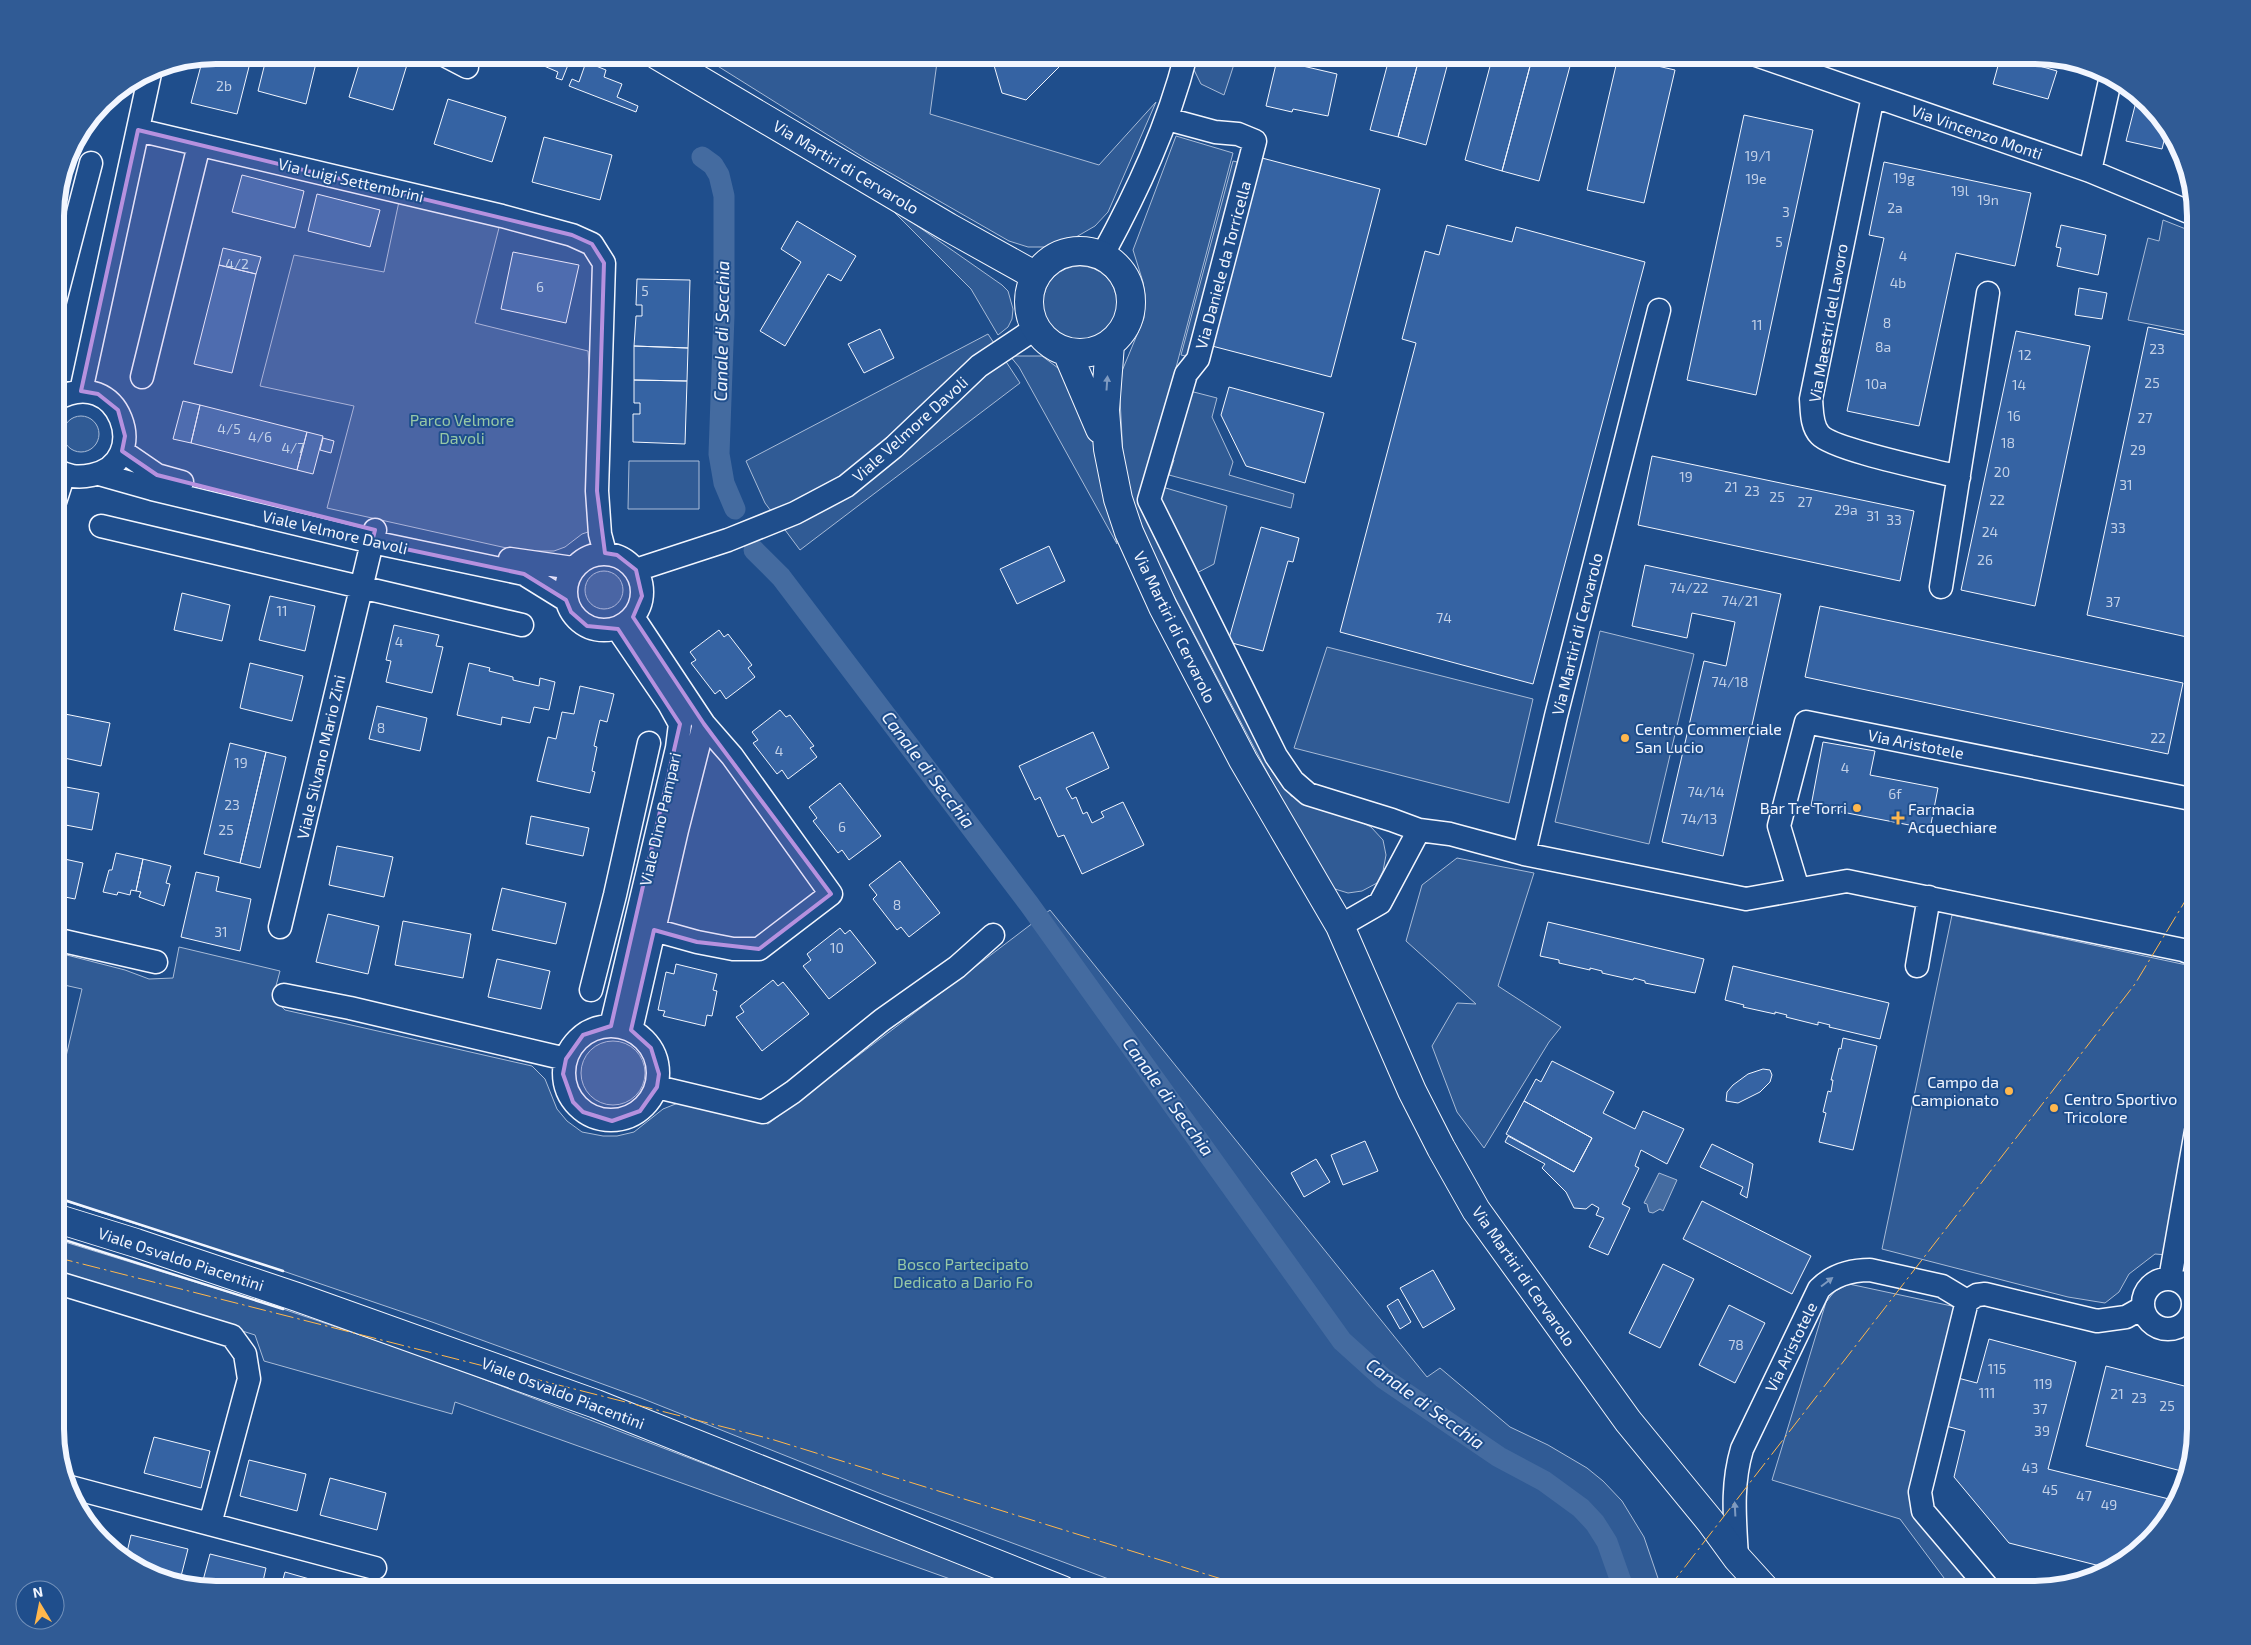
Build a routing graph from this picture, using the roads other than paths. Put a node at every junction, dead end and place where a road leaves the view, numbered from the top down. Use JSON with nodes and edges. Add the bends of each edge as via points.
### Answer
{"nodes":[{"id":1,"x":461,"y":64,"type":"edge"},
{"id":2,"x":672,"y":64,"type":"edge"},
{"id":3,"x":1183,"y":64,"type":"edge"},
{"id":4,"x":1782,"y":64,"type":"edge"},
{"id":5,"x":467,"y":67,"type":"dead end"},
{"id":6,"x":149,"y":79,"type":"edge"},
{"id":7,"x":2109,"y":83,"type":"edge"},
{"id":8,"x":1873,"y":96,"type":"junction"},
{"id":9,"x":1167,"y":119,"type":"junction"},
{"id":10,"x":138,"y":130,"type":"junction"},
{"id":11,"x":199,"y":145,"type":"junction"},
{"id":12,"x":91,"y":164,"type":"dead end"},
{"id":13,"x":2090,"y":171,"type":"junction"},
{"id":14,"x":2187,"y":211,"type":"edge"},
{"id":15,"x":1102,"y":256,"type":"junction"},
{"id":16,"x":64,"y":267,"type":"edge"},
{"id":17,"x":1036,"y":276,"type":"junction"},
{"id":18,"x":1988,"y":293,"type":"dead end"},
{"id":19,"x":1658,"y":310,"type":"dead end"},
{"id":20,"x":1036,"y":328,"type":"junction"},
{"id":21,"x":1110,"y":344,"type":"junction"},
{"id":22,"x":1067,"y":352,"type":"junction"},
{"id":23,"x":142,"y":378,"type":"dead end"},
{"id":24,"x":81,"y":391,"type":"junction"},
{"id":25,"x":64,"y":395,"type":"edge"},
{"id":26,"x":1108,"y":450,"type":"junction"},
{"id":27,"x":122,"y":451,"type":"junction"},
{"id":28,"x":64,"y":473,"type":"edge"},
{"id":29,"x":99,"y":474,"type":"junction"},
{"id":30,"x":1959,"y":476,"type":"junction"},
{"id":31,"x":1149,"y":500,"type":"joint"},
{"id":32,"x":101,"y":526,"type":"dead end"},
{"id":33,"x":374,"y":536,"type":"junction"},
{"id":34,"x":605,"y":553,"type":"junction"},
{"id":35,"x":573,"y":568,"type":"junction"},
{"id":36,"x":636,"y":570,"type":"junction"},
{"id":37,"x":361,"y":587,"type":"junction"},
{"id":38,"x":1941,"y":587,"type":"dead end"},
{"id":39,"x":566,"y":600,"type":"junction"},
{"id":40,"x":625,"y":622,"type":"junction"},
{"id":41,"x":522,"y":625,"type":"dead end"},
{"id":42,"x":704,"y":724,"type":"junction"},
{"id":43,"x":649,"y":742,"type":"dead end"},
{"id":44,"x":2187,"y":798,"type":"edge"},
{"id":45,"x":1419,"y":830,"type":"junction"},
{"id":46,"x":1524,"y":854,"type":"junction"},
{"id":47,"x":1798,"y":889,"type":"junction"},
{"id":48,"x":615,"y":896,"type":"junction"},
{"id":49,"x":1929,"y":897,"type":"junction"},
{"id":50,"x":642,"y":902,"type":"junction"},
{"id":51,"x":1340,"y":926,"type":"junction"},
{"id":52,"x":280,"y":927,"type":"dead end"},
{"id":53,"x":654,"y":930,"type":"junction"},
{"id":54,"x":993,"y":935,"type":"dead end"},
{"id":55,"x":64,"y":942,"type":"edge"},
{"id":56,"x":2187,"y":952,"type":"edge"},
{"id":57,"x":156,"y":962,"type":"dead end"},
{"id":58,"x":1917,"y":966,"type":"dead end"},
{"id":59,"x":591,"y":990,"type":"dead end"},
{"id":60,"x":284,"y":995,"type":"dead end"},
{"id":61,"x":621,"y":1028,"type":"junction"},
{"id":62,"x":566,"y":1059,"type":"junction"},
{"id":63,"x":657,"y":1087,"type":"junction"},
{"id":64,"x":2187,"y":1182,"type":"edge"},
{"id":65,"x":64,"y":1221,"type":"edge"},
{"id":66,"x":2170,"y":1279,"type":"junction"},
{"id":67,"x":64,"y":1285,"type":"edge"},
{"id":68,"x":2187,"y":1289,"type":"edge"},
{"id":69,"x":1966,"y":1301,"type":"junction"},
{"id":70,"x":2142,"y":1308,"type":"junction"},
{"id":71,"x":2187,"y":1327,"type":"edge"},
{"id":72,"x":76,"y":1489,"type":"edge"},
{"id":73,"x":210,"y":1524,"type":"junction"},
{"id":74,"x":1736,"y":1558,"type":"junction"},
{"id":75,"x":374,"y":1568,"type":"dead end"},
{"id":76,"x":1039,"y":1581,"type":"edge"},
{"id":77,"x":1758,"y":1581,"type":"edge"},
{"id":78,"x":1982,"y":1581,"type":"edge"}],
"edges":[{"from":1,"to":5,"type":"street"},
{"from":2,"to":17,"type":"main road","name":"Via Martiri di Cervarolo"},
{"from":3,"to":9,"type":"street"},
{"from":4,"to":8,"type":"street","name":"Via Vincenzo Monti"},
{"from":6,"to":10,"type":"street"},
{"from":7,"to":13,"type":"street"},
{"from":8,"to":13,"type":"street","name":"Via Vincenzo Monti"},
{"from":8,"to":30,"type":"street","name":"Via Maestri del Lavoro","via":[[1811,399],[1812,418],[1820,436],[1839,446]]},
{"from":9,"to":15,"type":"street"},
{"from":9,"to":31,"type":"street","name":"Via Daniele da Torricella","via":[[1215,132],[1238,134],[1255,141],[1198,359],[1186,374]]},
{"from":10,"to":11,"type":"street","name":"Via Luigi Settembrini"},
{"from":10,"to":24,"type":"street"},
{"from":11,"to":23,"type":"street"},
{"from":11,"to":34,"type":"street","name":"Via Luigi Settembrini","via":[[502,216],[572,235],[592,244],[604,263],[597,491],[600,534]]},
{"from":12,"to":16,"type":"street"},
{"from":13,"to":14,"type":"street","name":"Via Vincenzo Monti"},
{"from":15,"to":17,"type":"main road","via":[[1088,252],[1066,254],[1046,264]]},
{"from":15,"to":21,"type":"main road","via":[[1115,265],[1130,290],[1128,320]]},
{"from":17,"to":20,"type":"main road","via":[[1028,302]]},
{"from":18,"to":30,"type":"street"},
{"from":19,"to":46,"type":"street","name":"Via Martiri di Cervarolo"},
{"from":20,"to":22,"type":"main road","via":[[1054,347]]},
{"from":20,"to":36,"type":"street","name":"Viale Velmore Davoli","via":[[979,366],[894,447],[846,486],[795,513],[728,540]]},
{"from":21,"to":22,"type":"main road","via":[[1089,353]]},
{"from":26,"to":21,"type":"main road","name":"Via Martiri di Cervarolo","one_way":true,"via":[[1105,410]]},
{"from":22,"to":26,"type":"main road","name":"Via Martiri di Cervarolo"},
{"from":24,"to":25,"type":"street"},
{"from":24,"to":27,"type":"street","via":[[98,394],[118,410],[124,430]]},
{"from":26,"to":51,"type":"main road","name":"Via Martiri di Cervarolo","via":[[1129,532],[1163,607],[1243,760]]},
{"from":27,"to":29,"type":"street","via":[[112,465]]},
{"from":27,"to":33,"type":"street","name":"Viale Velmore Davoli","via":[[157,475]]},
{"from":28,"to":29,"type":"street","via":[[79,478]]},
{"from":29,"to":33,"type":"street","name":"Viale Velmore Davoli","via":[[152,489]]},
{"from":30,"to":38,"type":"street"},
{"from":31,"to":45,"type":"street","name":"Via Martiri di Cervarolo","via":[[1276,756],[1293,781],[1308,794]]},
{"from":32,"to":37,"type":"street"},
{"from":33,"to":35,"type":"street","name":"Viale Velmore Davoli","via":[[411,536],[525,563]]},
{"from":33,"to":37,"type":"street","name":"Viale Silvano Mario Zini"},
{"from":33,"to":39,"type":"street","name":"Viale Velmore Davoli","via":[[524,574]]},
{"from":34,"to":35,"type":"street","via":[[589,556]]},
{"from":34,"to":36,"type":"street","via":[[617,555]]},
{"from":35,"to":39,"type":"street","via":[[567,580]]},
{"from":36,"to":40,"type":"street","via":[[641,581],[640,606]]},
{"from":37,"to":41,"type":"street"},
{"from":37,"to":52,"type":"street","name":"Viale Silvano Mario Zini"},
{"from":39,"to":40,"type":"street","name":"Viale Velmore Davoli","via":[[571,612],[587,626],[600,630]]},
{"from":40,"to":42,"type":"street"},
{"from":40,"to":50,"type":"street","name":"Viale Dino Pampari","via":[[680,724]]},
{"from":42,"to":53,"type":"street","name":"Viale Dino Pampari"},
{"from":42,"to":53,"type":"street","via":[[732,756],[831,894],[759,949],[733,949]]},
{"from":43,"to":48,"type":"street"},
{"from":44,"to":47,"type":"street","name":"Via Aristotele","via":[[1806,722],[1779,826]]},
{"from":45,"to":46,"type":"street","name":"Via Martiri di Cervarolo","via":[[1450,834]]},
{"from":45,"to":51,"type":"street","via":[[1380,903]]},
{"from":46,"to":47,"type":"street","via":[[1746,898]]},
{"from":47,"to":49,"type":"street","via":[[1847,881]]},
{"from":48,"to":50,"type":"street"},
{"from":48,"to":59,"type":"street"},
{"from":49,"to":56,"type":"street"},
{"from":49,"to":58,"type":"street"},
{"from":50,"to":61,"type":"street","name":"Viale Dino Pampari"},
{"from":51,"to":74,"type":"main road","name":"Via Martiri di Cervarolo","via":[[1412,1090],[1476,1210],[1628,1421]]},
{"from":53,"to":61,"type":"street","name":"Viale Dino Pampari"},
{"from":54,"to":63,"type":"street","via":[[957,967],[763,1112]]},
{"from":55,"to":57,"type":"street"},
{"from":60,"to":62,"type":"street"},
{"from":61,"to":62,"type":"street","via":[[596,1028],[583,1035]]},
{"from":61,"to":63,"type":"street","via":[[643,1038],[654,1054],[659,1074]]},
{"from":62,"to":63,"type":"street","via":[[563,1074],[573,1102],[597,1119],[612,1121],[634,1115],[651,1100]]},
{"from":64,"to":66,"type":"street"},
{"from":65,"to":76,"type":"main road","name":"Viale Osvaldo Piacentini","via":[[297,1297],[596,1404]]},
{"from":66,"to":68,"type":"street"},
{"from":66,"to":70,"type":"street","via":[[2162,1279],[2148,1287]]},
{"from":67,"to":73,"type":"street","via":[[232,1336],[245,1354],[249,1380]]},
{"from":69,"to":70,"type":"street","via":[[1985,1294],[2097,1321],[2126,1317]]},
{"from":74,"to":69,"type":"street","name":"Via Aristotele","one_way":true,"via":[[1735,1471],[1742,1449],[1819,1289],[1838,1275],[1870,1270],[1942,1286]]},
{"from":69,"to":78,"type":"street","via":[[1920,1502],[1923,1511]]},
{"from":70,"to":71,"type":"street","via":[[2156,1327]]},
{"from":72,"to":73,"type":"street"},
{"from":73,"to":75,"type":"street"},
{"from":74,"to":77,"type":"main road","name":"Via Martiri di Cervarolo"}]}
